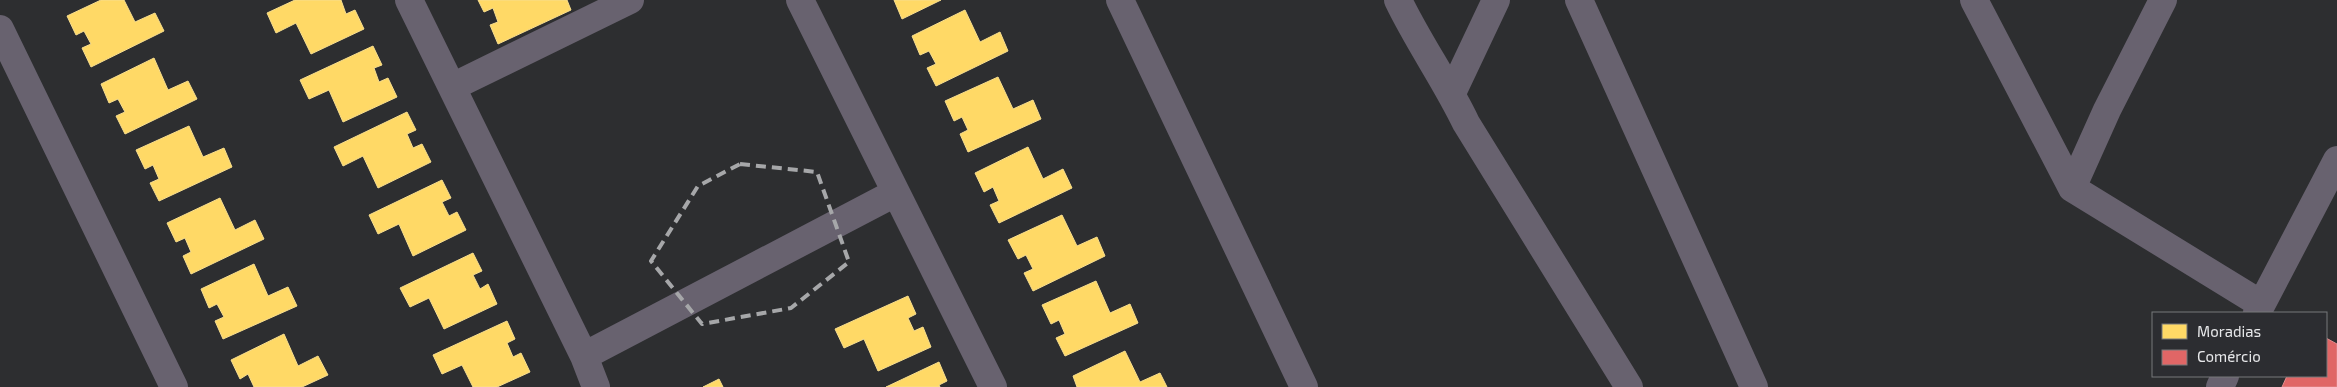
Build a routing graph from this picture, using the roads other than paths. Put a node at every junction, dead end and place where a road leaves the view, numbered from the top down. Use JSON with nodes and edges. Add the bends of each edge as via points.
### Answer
{"nodes":[{"id":1,"x":410,"y":0,"type":"edge"},
{"id":2,"x":630,"y":0,"type":"edge"},
{"id":3,"x":800,"y":0,"type":"edge"},
{"id":4,"x":1120,"y":0,"type":"edge"},
{"id":5,"x":1398,"y":0,"type":"edge"},
{"id":6,"x":1496,"y":0,"type":"edge"},
{"id":7,"x":1579,"y":0,"type":"edge"},
{"id":8,"x":1974,"y":0,"type":"edge"},
{"id":9,"x":2163,"y":0,"type":"edge"},
{"id":10,"x":0,"y":29,"type":"edge"},
{"id":11,"x":452,"y":87,"type":"junction"},
{"id":12,"x":1452,"y":93,"type":"junction"},
{"id":13,"x":2337,"y":160,"type":"edge"},
{"id":14,"x":2072,"y":188,"type":"junction"},
{"id":15,"x":895,"y":193,"type":"junction"},
{"id":16,"x":2328,"y":200,"type":"edge"},
{"id":17,"x":2259,"y":309,"type":"edge"},
{"id":18,"x":584,"y":356,"type":"junction"},
{"id":19,"x":174,"y":387,"type":"edge"},
{"id":20,"x":596,"y":387,"type":"edge"},
{"id":21,"x":993,"y":387,"type":"edge"},
{"id":22,"x":1304,"y":387,"type":"edge"},
{"id":23,"x":1629,"y":387,"type":"edge"},
{"id":24,"x":1754,"y":387,"type":"edge"}],
"edges":[{"from":1,"to":11,"type":"street"},
{"from":2,"to":11,"type":"street"},
{"from":3,"to":15,"type":"street"},
{"from":4,"to":22,"type":"street"},
{"from":5,"to":12,"type":"street"},
{"from":6,"to":12,"type":"street"},
{"from":7,"to":24,"type":"street"},
{"from":8,"to":14,"type":"street"},
{"from":9,"to":14,"type":"street"},
{"from":10,"to":19,"type":"street"},
{"from":11,"to":18,"type":"street"},
{"from":12,"to":23,"type":"street","via":[[1466,123]]},
{"from":13,"to":16,"type":"street"},
{"from":14,"to":17,"type":"street"},
{"from":15,"to":18,"type":"street"},
{"from":15,"to":21,"type":"street"},
{"from":16,"to":17,"type":"street"},
{"from":18,"to":20,"type":"street"}]}
